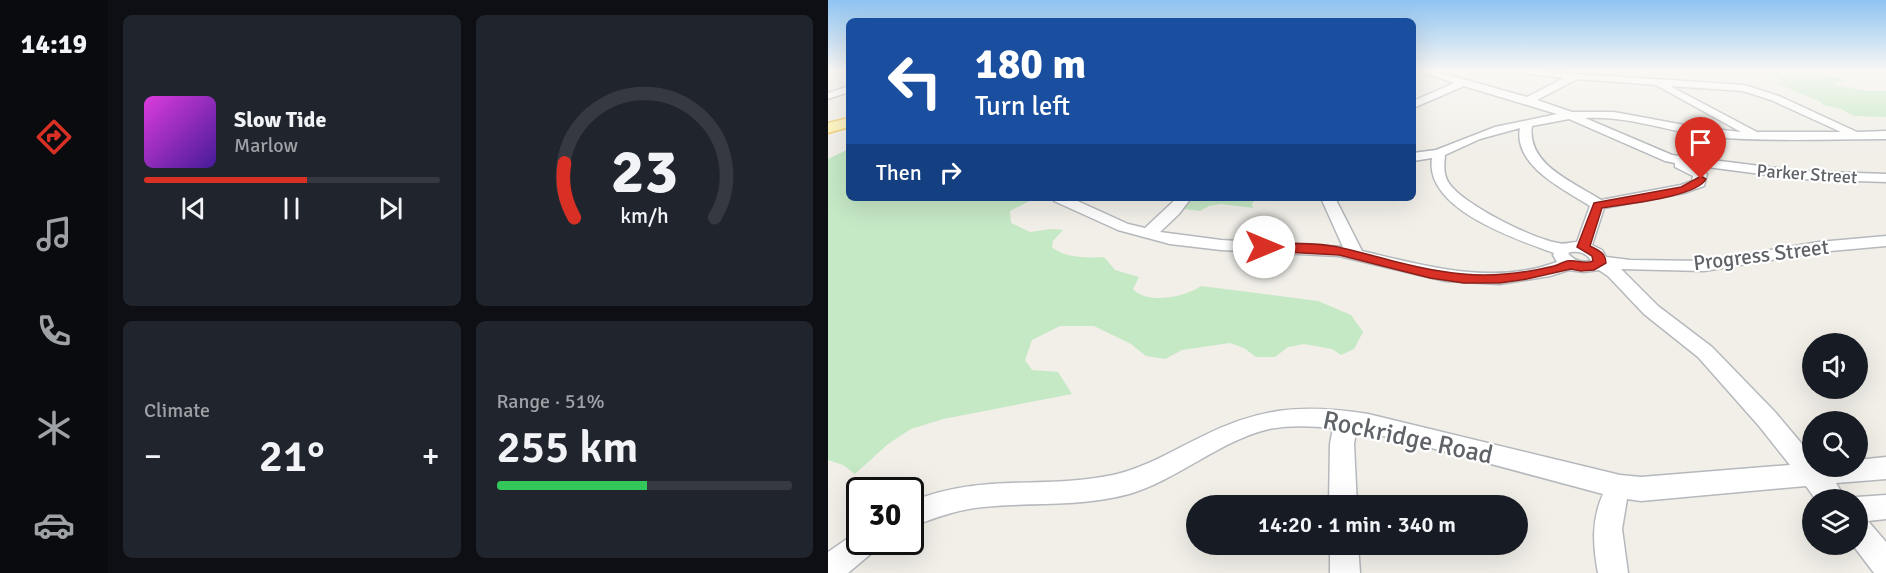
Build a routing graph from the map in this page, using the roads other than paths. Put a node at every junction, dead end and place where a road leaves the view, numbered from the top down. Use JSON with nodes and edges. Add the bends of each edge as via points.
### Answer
{"nodes":[{"id":1,"x":1431,"y":97,"type":"edge"},
{"id":2,"x":1514,"y":97,"type":"edge"},
{"id":3,"x":1536,"y":97,"type":"edge"},
{"id":4,"x":1686,"y":97,"type":"edge"},
{"id":5,"x":1769,"y":97,"type":"edge"},
{"id":6,"x":1528,"y":101,"type":"junction"},
{"id":7,"x":1416,"y":104,"type":"edge"},
{"id":8,"x":1568,"y":114,"type":"junction"},
{"id":9,"x":846,"y":123,"type":"edge"},
{"id":10,"x":1526,"y":125,"type":"junction"},
{"id":11,"x":828,"y":128,"type":"edge"},
{"id":12,"x":1493,"y":133,"type":"junction"},
{"id":13,"x":1756,"y":134,"type":"junction"},
{"id":14,"x":1857,"y":135,"type":"junction"},
{"id":15,"x":1886,"y":135,"type":"edge"},
{"id":16,"x":1524,"y":142,"type":"junction"},
{"id":17,"x":1416,"y":157,"type":"edge"},
{"id":18,"x":1437,"y":160,"type":"junction"},
{"id":19,"x":1704,"y":169,"type":"junction"},
{"id":20,"x":1886,"y":178,"type":"edge"},
{"id":21,"x":1578,"y":190,"type":"junction"},
{"id":22,"x":1629,"y":198,"type":"junction"},
{"id":23,"x":1065,"y":201,"type":"edge"},
{"id":24,"x":1182,"y":201,"type":"edge"},
{"id":25,"x":1329,"y":201,"type":"edge"},
{"id":26,"x":1598,"y":205,"type":"junction"},
{"id":27,"x":1148,"y":234,"type":"junction"},
{"id":28,"x":1886,"y":241,"type":"edge"},
{"id":29,"x":1583,"y":247,"type":"junction"},
{"id":30,"x":1355,"y":254,"type":"junction"},
{"id":31,"x":1565,"y":257,"type":"junction"},
{"id":32,"x":1600,"y":262,"type":"junction"},
{"id":33,"x":1346,"y":419,"type":"junction"},
{"id":34,"x":1802,"y":462,"type":"edge"},
{"id":35,"x":1886,"y":468,"type":"edge"},
{"id":36,"x":1868,"y":470,"type":"edge"},
{"id":37,"x":1802,"y":476,"type":"edge"},
{"id":38,"x":1815,"y":477,"type":"edge"},
{"id":39,"x":1620,"y":487,"type":"junction"},
{"id":40,"x":1824,"y":489,"type":"edge"},
{"id":41,"x":1343,"y":495,"type":"edge"},
{"id":42,"x":1886,"y":507,"type":"edge"},
{"id":43,"x":924,"y":508,"type":"edge"},
{"id":44,"x":1868,"y":508,"type":"edge"},
{"id":45,"x":1868,"y":543,"type":"edge"},
{"id":46,"x":847,"y":555,"type":"edge"},
{"id":47,"x":1344,"y":555,"type":"edge"},
{"id":48,"x":1886,"y":565,"type":"edge"},
{"id":49,"x":828,"y":571,"type":"edge"},
{"id":50,"x":1345,"y":573,"type":"edge"},
{"id":51,"x":1613,"y":573,"type":"edge"}],
"edges":[{"from":1,"to":7,"type":"street"},
{"from":2,"to":6,"type":"street"},
{"from":3,"to":6,"type":"street"},
{"from":4,"to":13,"type":"street"},
{"from":5,"to":14,"type":"street"},
{"from":6,"to":8,"type":"street"},
{"from":8,"to":10,"type":"street"},
{"from":8,"to":13,"type":"street","via":[[1612,114],[1708,133]]},
{"from":8,"to":19,"type":"street"},
{"from":9,"to":11,"type":"main road"},
{"from":10,"to":12,"type":"street"},
{"from":10,"to":16,"type":"street"},
{"from":12,"to":16,"type":"street"},
{"from":12,"to":18,"type":"street","via":[[1463,141]]},
{"from":13,"to":14,"type":"street"},
{"from":14,"to":15,"type":"street"},
{"from":16,"to":21,"type":"street","via":[[1545,169]]},
{"from":17,"to":18,"type":"street"},
{"from":18,"to":31,"type":"street","via":[[1449,191],[1480,216]]},
{"from":19,"to":20,"type":"street","name":"Parker Street"},
{"from":19,"to":22,"type":"street","via":[[1699,183],[1684,189]]},
{"from":21,"to":22,"type":"street"},
{"from":21,"to":26,"type":"street"},
{"from":22,"to":26,"type":"street"},
{"from":23,"to":27,"type":"street"},
{"from":24,"to":27,"type":"street"},
{"from":25,"to":30,"type":"street"},
{"from":26,"to":29,"type":"street"},
{"from":27,"to":30,"type":"street","via":[[1212,244],[1314,248]]},
{"from":28,"to":32,"type":"street","name":"Progress Street","via":[[1819,247],[1713,265]]},
{"from":29,"to":31,"type":"street","via":[[1567,247]]},
{"from":29,"to":32,"type":"street","via":[[1596,254]]},
{"from":30,"to":31,"type":"street","via":[[1464,279],[1500,279],[1562,269]]},
{"from":31,"to":32,"type":"street","name":"Progress Street","via":[[1581,267]]},
{"from":32,"to":34,"type":"street","via":[[1651,310],[1705,352]]},
{"from":33,"to":39,"type":"street","name":"Rockridge Road"},
{"from":33,"to":41,"type":"street"},
{"from":33,"to":43,"type":"street","name":"Rockridge Road","via":[[1285,417],[1249,426],[1213,440],[1145,477],[1119,485],[983,494]]},
{"from":35,"to":36,"type":"street","name":"Rockridge Road"},
{"from":37,"to":39,"type":"street","name":"Rockridge Road","via":[[1641,489]]},
{"from":38,"to":40,"type":"street"},
{"from":39,"to":51,"type":"street","via":[[1607,516],[1607,546]]},
{"from":42,"to":44,"type":"street"},
{"from":45,"to":48,"type":"street"},
{"from":46,"to":49,"type":"street"},
{"from":47,"to":50,"type":"street"}]}
